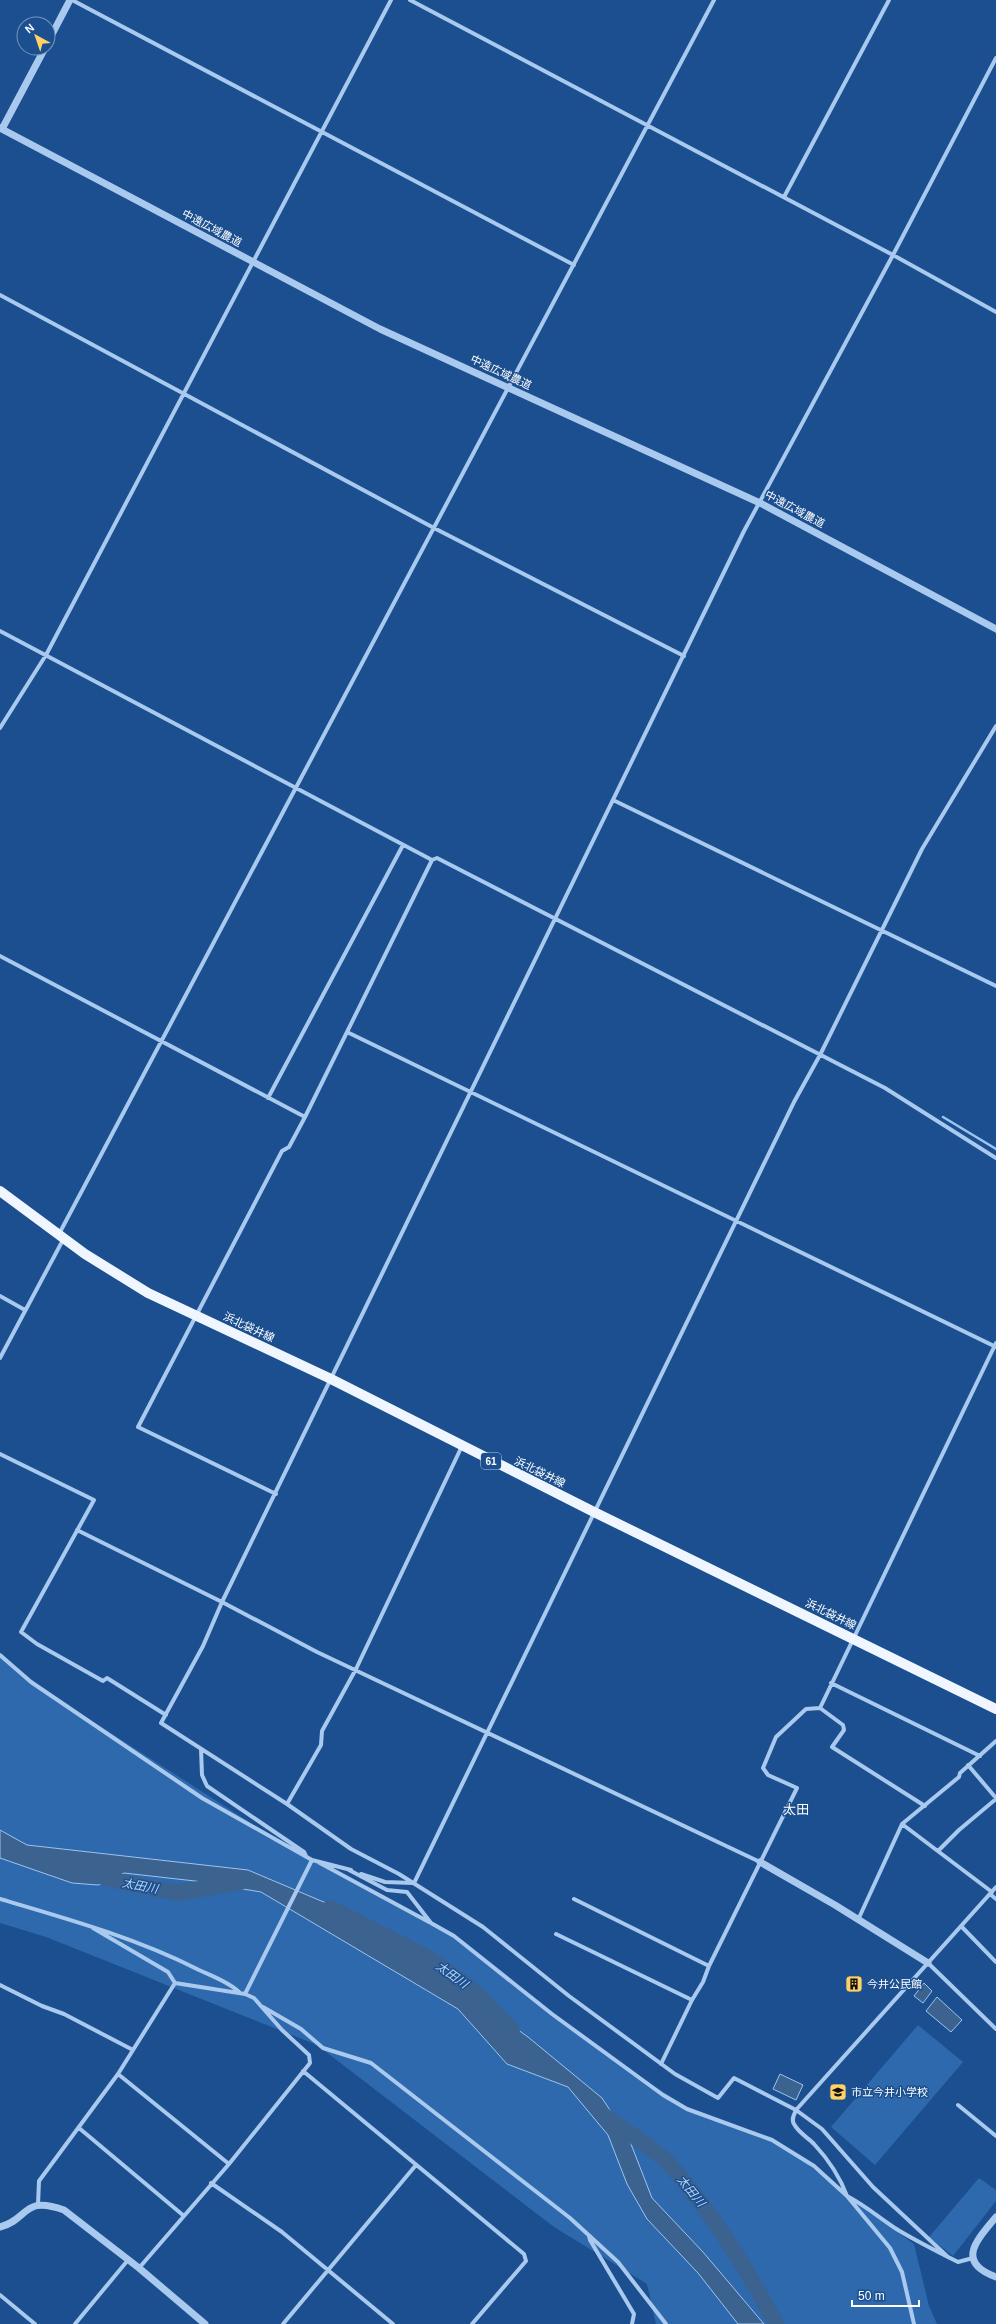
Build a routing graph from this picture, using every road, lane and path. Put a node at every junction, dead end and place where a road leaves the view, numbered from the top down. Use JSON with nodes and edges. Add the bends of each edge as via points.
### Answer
{"nodes":[{"id":1,"x":71,"y":0,"type":"edge"},
{"id":2,"x":392,"y":0,"type":"edge"},
{"id":3,"x":410,"y":0,"type":"edge"},
{"id":4,"x":714,"y":0,"type":"edge"},
{"id":5,"x":889,"y":0,"type":"edge"},
{"id":6,"x":56,"y":27,"type":"edge"},
{"id":7,"x":41,"y":56,"type":"edge"},
{"id":8,"x":996,"y":58,"type":"edge"},
{"id":9,"x":648,"y":125,"type":"junction"},
{"id":10,"x":1,"y":129,"type":"edge"},
{"id":11,"x":322,"y":132,"type":"junction"},
{"id":12,"x":784,"y":197,"type":"junction"},
{"id":13,"x":893,"y":255,"type":"junction"},
{"id":14,"x":254,"y":262,"type":"junction"},
{"id":15,"x":574,"y":266,"type":"junction"},
{"id":16,"x":0,"y":295,"type":"edge"},
{"id":17,"x":996,"y":312,"type":"edge"},
{"id":18,"x":509,"y":388,"type":"junction"},
{"id":19,"x":183,"y":394,"type":"junction"},
{"id":20,"x":760,"y":502,"type":"junction"},
{"id":21,"x":434,"y":528,"type":"junction"},
{"id":22,"x":996,"y":629,"type":"edge"},
{"id":23,"x":0,"y":631,"type":"edge"},
{"id":24,"x":46,"y":655,"type":"junction"},
{"id":25,"x":684,"y":656,"type":"junction"},
{"id":26,"x":996,"y":726,"type":"edge"},
{"id":27,"x":0,"y":728,"type":"edge"},
{"id":28,"x":296,"y":786,"type":"junction"},
{"id":29,"x":613,"y":800,"type":"junction"},
{"id":30,"x":403,"y":845,"type":"junction"},
{"id":31,"x":432,"y":860,"type":"junction"},
{"id":32,"x":554,"y":920,"type":"junction"},
{"id":33,"x":881,"y":930,"type":"junction"},
{"id":34,"x":0,"y":956,"type":"edge"},
{"id":35,"x":996,"y":986,"type":"edge"},
{"id":36,"x":347,"y":1032,"type":"junction"},
{"id":37,"x":161,"y":1042,"type":"junction"},
{"id":38,"x":820,"y":1055,"type":"junction"},
{"id":39,"x":471,"y":1092,"type":"junction"},
{"id":40,"x":268,"y":1098,"type":"junction"},
{"id":41,"x":305,"y":1117,"type":"junction"},
{"id":42,"x":996,"y":1158,"type":"edge"},
{"id":43,"x":0,"y":1191,"type":"edge"},
{"id":44,"x":735,"y":1221,"type":"junction"},
{"id":45,"x":61,"y":1236,"type":"junction"},
{"id":46,"x":0,"y":1296,"type":"edge"},
{"id":47,"x":26,"y":1310,"type":"junction"},
{"id":48,"x":196,"y":1315,"type":"junction"},
{"id":49,"x":995,"y":1345,"type":"edge"},
{"id":50,"x":0,"y":1358,"type":"edge"},
{"id":51,"x":331,"y":1379,"type":"junction"},
{"id":52,"x":462,"y":1446,"type":"junction"},
{"id":53,"x":0,"y":1454,"type":"edge"},
{"id":54,"x":276,"y":1494,"type":"junction"},
{"id":55,"x":594,"y":1512,"type":"junction"},
{"id":56,"x":77,"y":1530,"type":"junction"},
{"id":57,"x":222,"y":1602,"type":"junction"},
{"id":58,"x":854,"y":1639,"type":"junction"},
{"id":59,"x":0,"y":1655,"type":"edge"},
{"id":60,"x":356,"y":1669,"type":"junction"},
{"id":61,"x":831,"y":1683,"type":"junction"},
{"id":62,"x":820,"y":1708,"type":"junction"},
{"id":63,"x":996,"y":1709,"type":"edge"},
{"id":64,"x":166,"y":1714,"type":"junction"},
{"id":65,"x":487,"y":1732,"type":"junction"},
{"id":66,"x":996,"y":1742,"type":"edge"},
{"id":67,"x":201,"y":1749,"type":"junction"},
{"id":68,"x":980,"y":1756,"type":"junction"},
{"id":69,"x":968,"y":1765,"type":"junction"},
{"id":70,"x":996,"y":1799,"type":"edge"},
{"id":71,"x":287,"y":1804,"type":"junction"},
{"id":72,"x":925,"y":1806,"type":"junction"},
{"id":73,"x":902,"y":1824,"type":"junction"},
{"id":74,"x":938,"y":1851,"type":"junction"},
{"id":75,"x":306,"y":1856,"type":"junction"},
{"id":76,"x":311,"y":1862,"type":"junction"},
{"id":77,"x":318,"y":1862,"type":"junction"},
{"id":78,"x":760,"y":1862,"type":"junction"},
{"id":79,"x":349,"y":1870,"type":"junction"},
{"id":80,"x":414,"y":1882,"type":"junction"},
{"id":81,"x":996,"y":1887,"type":"edge"},
{"id":82,"x":991,"y":1893,"type":"junction"},
{"id":83,"x":0,"y":1899,"type":"edge"},
{"id":84,"x":574,"y":1899,"type":"dead end"},
{"id":85,"x":996,"y":1899,"type":"edge"},
{"id":86,"x":858,"y":1921,"type":"junction"},
{"id":87,"x":431,"y":1923,"type":"junction"},
{"id":88,"x":91,"y":1926,"type":"junction"},
{"id":89,"x":961,"y":1926,"type":"junction"},
{"id":90,"x":556,"y":1934,"type":"dead end"},
{"id":91,"x":996,"y":1962,"type":"edge"},
{"id":92,"x":928,"y":1964,"type":"junction"},
{"id":93,"x":709,"y":1966,"type":"junction"},
{"id":94,"x":175,"y":1983,"type":"junction"},
{"id":95,"x":0,"y":1985,"type":"edge"},
{"id":96,"x":239,"y":1992,"type":"junction"},
{"id":97,"x":245,"y":1994,"type":"junction"},
{"id":98,"x":692,"y":2000,"type":"junction"},
{"id":99,"x":263,"y":2007,"type":"junction"},
{"id":100,"x":996,"y":2029,"type":"edge"},
{"id":101,"x":133,"y":2050,"type":"junction"},
{"id":102,"x":661,"y":2064,"type":"junction"},
{"id":103,"x":303,"y":2071,"type":"junction"},
{"id":104,"x":118,"y":2074,"type":"junction"},
{"id":105,"x":958,"y":2105,"type":"dead end"},
{"id":106,"x":796,"y":2110,"type":"junction"},
{"id":107,"x":79,"y":2128,"type":"junction"},
{"id":108,"x":996,"y":2136,"type":"edge"},
{"id":109,"x":229,"y":2164,"type":"junction"},
{"id":110,"x":416,"y":2165,"type":"junction"},
{"id":111,"x":212,"y":2183,"type":"junction"},
{"id":112,"x":847,"y":2196,"type":"junction"},
{"id":113,"x":38,"y":2205,"type":"junction"},
{"id":114,"x":184,"y":2216,"type":"junction"},
{"id":115,"x":996,"y":2217,"type":"edge"},
{"id":116,"x":0,"y":2227,"type":"edge"},
{"id":117,"x":589,"y":2236,"type":"junction"},
{"id":118,"x":948,"y":2257,"type":"junction"},
{"id":119,"x":973,"y":2258,"type":"junction"},
{"id":120,"x":128,"y":2260,"type":"junction"},
{"id":121,"x":139,"y":2268,"type":"junction"},
{"id":122,"x":329,"y":2269,"type":"junction"},
{"id":123,"x":996,"y":2277,"type":"edge"},
{"id":124,"x":0,"y":2295,"type":"edge"},
{"id":125,"x":35,"y":2324,"type":"edge"},
{"id":126,"x":75,"y":2324,"type":"edge"},
{"id":127,"x":205,"y":2324,"type":"edge"},
{"id":128,"x":283,"y":2324,"type":"edge"},
{"id":129,"x":393,"y":2324,"type":"edge"},
{"id":130,"x":472,"y":2324,"type":"edge"},
{"id":131,"x":632,"y":2324,"type":"edge"},
{"id":132,"x":666,"y":2324,"type":"edge"},
{"id":133,"x":914,"y":2324,"type":"edge"}],
"edges":[{"from":1,"to":6,"type":"street"},
{"from":1,"to":11,"type":"street"},
{"from":2,"to":11,"type":"street"},
{"from":3,"to":9,"type":"street"},
{"from":4,"to":9,"type":"street"},
{"from":5,"to":12,"type":"street"},
{"from":7,"to":10,"type":"street"},
{"from":8,"to":13,"type":"street"},
{"from":9,"to":12,"type":"street"},
{"from":9,"to":15,"type":"street"},
{"from":10,"to":14,"type":"street","name":"中遠広域農道"},
{"from":11,"to":14,"type":"street"},
{"from":11,"to":15,"type":"street"},
{"from":12,"to":13,"type":"street"},
{"from":13,"to":17,"type":"street"},
{"from":13,"to":20,"type":"street"},
{"from":14,"to":18,"type":"street","name":"中遠広域農道","via":[[380,329]]},
{"from":14,"to":19,"type":"street"},
{"from":15,"to":18,"type":"street"},
{"from":16,"to":19,"type":"street"},
{"from":18,"to":20,"type":"street","name":"中遠広域農道"},
{"from":18,"to":21,"type":"street"},
{"from":19,"to":21,"type":"street"},
{"from":19,"to":24,"type":"street"},
{"from":20,"to":22,"type":"street","name":"中遠広域農道"},
{"from":20,"to":25,"type":"street"},
{"from":21,"to":25,"type":"street"},
{"from":21,"to":28,"type":"street"},
{"from":23,"to":24,"type":"street"},
{"from":24,"to":27,"type":"street"},
{"from":24,"to":28,"type":"street"},
{"from":25,"to":29,"type":"street"},
{"from":26,"to":33,"type":"street","via":[[922,849]]},
{"from":28,"to":30,"type":"street"},
{"from":28,"to":37,"type":"street"},
{"from":29,"to":32,"type":"street"},
{"from":29,"to":33,"type":"street"},
{"from":30,"to":31,"type":"street"},
{"from":30,"to":40,"type":"street"},
{"from":31,"to":32,"type":"street","via":[[437,858]]},
{"from":31,"to":36,"type":"street"},
{"from":32,"to":38,"type":"street"},
{"from":32,"to":39,"type":"street"},
{"from":33,"to":35,"type":"street"},
{"from":33,"to":38,"type":"street"},
{"from":34,"to":37,"type":"street"},
{"from":36,"to":39,"type":"street"},
{"from":36,"to":41,"type":"street"},
{"from":37,"to":40,"type":"street"},
{"from":37,"to":45,"type":"street"},
{"from":38,"to":42,"type":"street","via":[[885,1088]]},
{"from":38,"to":44,"type":"street"},
{"from":39,"to":44,"type":"street"},
{"from":39,"to":51,"type":"street"},
{"from":40,"to":41,"type":"street"},
{"from":41,"to":48,"type":"street","via":[[289,1147],[282,1151]]},
{"from":43,"to":45,"type":"main road","name":"浜北袋井線","number":"61"},
{"from":44,"to":49,"type":"street"},
{"from":44,"to":55,"type":"street"},
{"from":45,"to":47,"type":"street"},
{"from":45,"to":48,"type":"main road","name":"浜北袋井線","number":"61","via":[[148,1292]]},
{"from":46,"to":47,"type":"street"},
{"from":47,"to":50,"type":"street"},
{"from":48,"to":51,"type":"main road","name":"浜北袋井線","number":"61"},
{"from":48,"to":54,"type":"street","via":[[138,1427]]},
{"from":49,"to":58,"type":"street"},
{"from":51,"to":52,"type":"main road","name":"浜北袋井線","number":"61"},
{"from":51,"to":54,"type":"street"},
{"from":52,"to":55,"type":"main road","name":"浜北袋井線","number":"61"},
{"from":52,"to":60,"type":"street"},
{"from":53,"to":56,"type":"street","via":[[94,1500]]},
{"from":54,"to":57,"type":"street"},
{"from":55,"to":58,"type":"main road","name":"浜北袋井線","number":"61"},
{"from":55,"to":65,"type":"street"},
{"from":56,"to":57,"type":"street"},
{"from":56,"to":64,"type":"street","via":[[21,1632],[37,1644],[103,1680],[106,1678]]},
{"from":57,"to":60,"type":"street","via":[[317,1652]]},
{"from":57,"to":64,"type":"street","via":[[203,1646]]},
{"from":58,"to":61,"type":"street"},
{"from":58,"to":63,"type":"main road","name":"浜北袋井線","number":"61"},
{"from":59,"to":75,"type":"street","via":[[31,1682],[202,1798]]},
{"from":60,"to":65,"type":"street"},
{"from":60,"to":71,"type":"street","via":[[322,1731],[321,1745]]},
{"from":61,"to":62,"type":"street"},
{"from":61,"to":68,"type":"street"},
{"from":62,"to":72,"type":"street","via":[[843,1725],[844,1730],[832,1747]]},
{"from":62,"to":78,"type":"street","via":[[806,1709],[776,1737],[763,1768],[768,1775],[797,1788]]},
{"from":64,"to":67,"type":"street","via":[[161,1723]]},
{"from":65,"to":78,"type":"street"},
{"from":65,"to":80,"type":"street"},
{"from":66,"to":68,"type":"street"},
{"from":67,"to":71,"type":"street"},
{"from":67,"to":75,"type":"street","via":[[202,1775],[207,1786],[304,1852]]},
{"from":68,"to":69,"type":"street"},
{"from":69,"to":70,"type":"street"},
{"from":69,"to":72,"type":"street","via":[[960,1772],[959,1777]]},
{"from":70,"to":74,"type":"street","via":[[958,1830]]},
{"from":71,"to":80,"type":"street","via":[[351,1849]]},
{"from":72,"to":73,"type":"street"},
{"from":73,"to":74,"type":"street"},
{"from":73,"to":86,"type":"street"},
{"from":74,"to":82,"type":"street"},
{"from":75,"to":76,"type":"street"},
{"from":76,"to":77,"type":"street"},
{"from":76,"to":97,"type":"street"},
{"from":77,"to":79,"type":"street","via":[[323,1861]]},
{"from":77,"to":87,"type":"street"},
{"from":78,"to":86,"type":"street"},
{"from":78,"to":93,"type":"street"},
{"from":79,"to":80,"type":"street","via":[[385,1882]]},
{"from":79,"to":87,"type":"street","via":[[387,1890],[407,1892]]},
{"from":80,"to":102,"type":"street","via":[[483,1927],[569,1996]]},
{"from":81,"to":82,"type":"street"},
{"from":82,"to":85,"type":"street"},
{"from":82,"to":89,"type":"street"},
{"from":83,"to":88,"type":"street"},
{"from":84,"to":93,"type":"street"},
{"from":86,"to":92,"type":"street"},
{"from":87,"to":112,"type":"street","via":[[454,1936],[552,2014],[663,2095],[687,2109],[790,2149],[814,2166]]},
{"from":88,"to":94,"type":"street","via":[[168,1972]]},
{"from":88,"to":96,"type":"street","via":[[189,1965]]},
{"from":89,"to":91,"type":"street"},
{"from":89,"to":92,"type":"street"},
{"from":90,"to":98,"type":"street"},
{"from":92,"to":100,"type":"street"},
{"from":92,"to":106,"type":"street"},
{"from":93,"to":98,"type":"street"},
{"from":94,"to":96,"type":"street"},
{"from":94,"to":101,"type":"street"},
{"from":95,"to":101,"type":"street","via":[[64,2014]]},
{"from":96,"to":97,"type":"street"},
{"from":97,"to":99,"type":"street"},
{"from":98,"to":102,"type":"street"},
{"from":99,"to":103,"type":"street","via":[[282,2030],[309,2055],[310,2063]]},
{"from":99,"to":117,"type":"street","via":[[301,2029],[323,2048],[370,2063],[570,2218]]},
{"from":101,"to":104,"type":"street"},
{"from":102,"to":106,"type":"street","via":[[718,2098],[734,2078]]},
{"from":103,"to":109,"type":"street"},
{"from":103,"to":110,"type":"street"},
{"from":104,"to":107,"type":"street"},
{"from":104,"to":109,"type":"street"},
{"from":105,"to":108,"type":"street"},
{"from":106,"to":112,"type":"street","via":[[792,2118],[793,2123],[824,2154],[843,2184]]},
{"from":106,"to":118,"type":"street","via":[[822,2129],[873,2187]]},
{"from":107,"to":113,"type":"street","via":[[39,2181]]},
{"from":107,"to":114,"type":"street"},
{"from":109,"to":111,"type":"street"},
{"from":110,"to":122,"type":"street"},
{"from":110,"to":130,"type":"street","via":[[524,2254],[526,2261]]},
{"from":111,"to":114,"type":"street"},
{"from":111,"to":122,"type":"street"},
{"from":112,"to":118,"type":"street","via":[[865,2205],[908,2236]]},
{"from":112,"to":133,"type":"street","via":[[890,2248],[902,2272]]},
{"from":113,"to":116,"type":"street","via":[[27,2209]]},
{"from":113,"to":120,"type":"street","via":[[51,2205],[64,2210]]},
{"from":114,"to":121,"type":"street"},
{"from":115,"to":119,"type":"street","via":[[975,2243]]},
{"from":117,"to":131,"type":"street","via":[[634,2314]]},
{"from":117,"to":132,"type":"street","via":[[618,2262]]},
{"from":118,"to":119,"type":"street","via":[[958,2262]]},
{"from":119,"to":123,"type":"street","via":[[982,2272]]},
{"from":120,"to":121,"type":"street"},
{"from":120,"to":126,"type":"street"},
{"from":121,"to":127,"type":"street"},
{"from":122,"to":128,"type":"street"},
{"from":122,"to":129,"type":"street"},
{"from":124,"to":125,"type":"street"}]}
